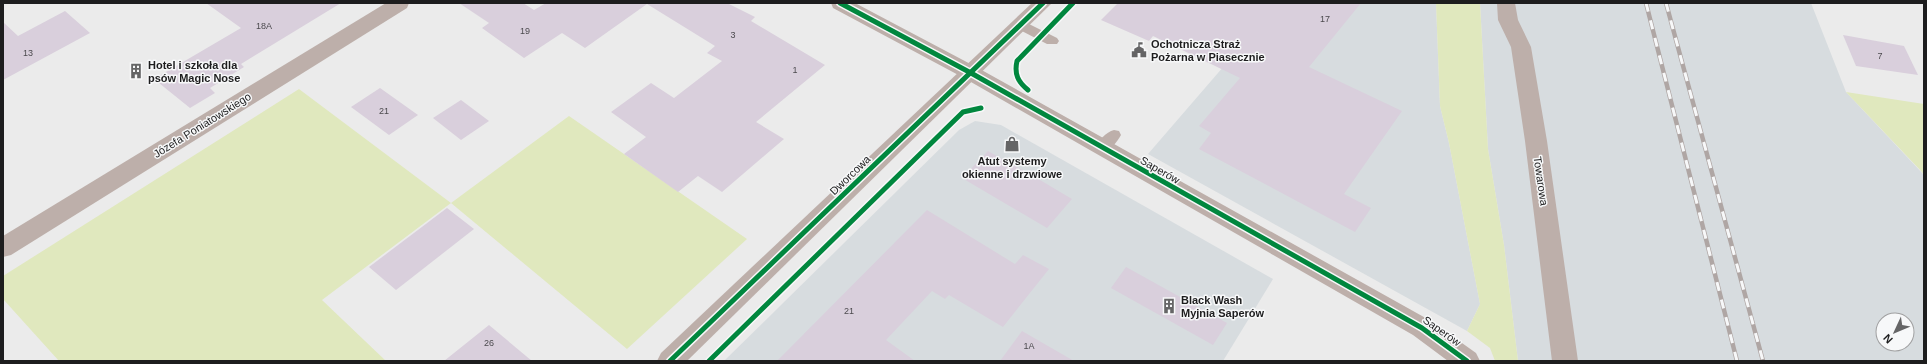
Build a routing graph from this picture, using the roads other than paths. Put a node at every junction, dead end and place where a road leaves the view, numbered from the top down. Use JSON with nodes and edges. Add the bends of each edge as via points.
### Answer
{"nodes":[{"id":1,"x":400,"y":3,"type":"edge"},
{"id":2,"x":840,"y":3,"type":"edge"},
{"id":3,"x":1043,"y":3,"type":"edge"},
{"id":4,"x":1506,"y":3,"type":"edge"},
{"id":5,"x":1020,"y":25,"type":"junction"},
{"id":6,"x":1052,"y":41,"type":"dead end"},
{"id":7,"x":971,"y":73,"type":"junction"},
{"id":8,"x":3,"y":248,"type":"edge"},
{"id":9,"x":670,"y":361,"type":"edge"},
{"id":10,"x":1467,"y":361,"type":"edge"},
{"id":11,"x":1565,"y":361,"type":"edge"}],
"edges":[{"from":1,"to":8,"type":"street","name":"Józefa Poniatowskiego"},
{"from":2,"to":7,"type":"street","name":"Saperów"},
{"from":3,"to":5,"type":"street","name":"Dworcowa"},
{"from":4,"to":11,"type":"street","name":"Towarowa","via":[[1508,20],[1521,47]]},
{"from":5,"to":6,"type":"lane"},
{"from":5,"to":7,"type":"street","name":"Dworcowa"},
{"from":7,"to":9,"type":"street","name":"Dworcowa"},
{"from":7,"to":10,"type":"street","name":"Saperów","via":[[1108,141],[1422,328]]}]}
